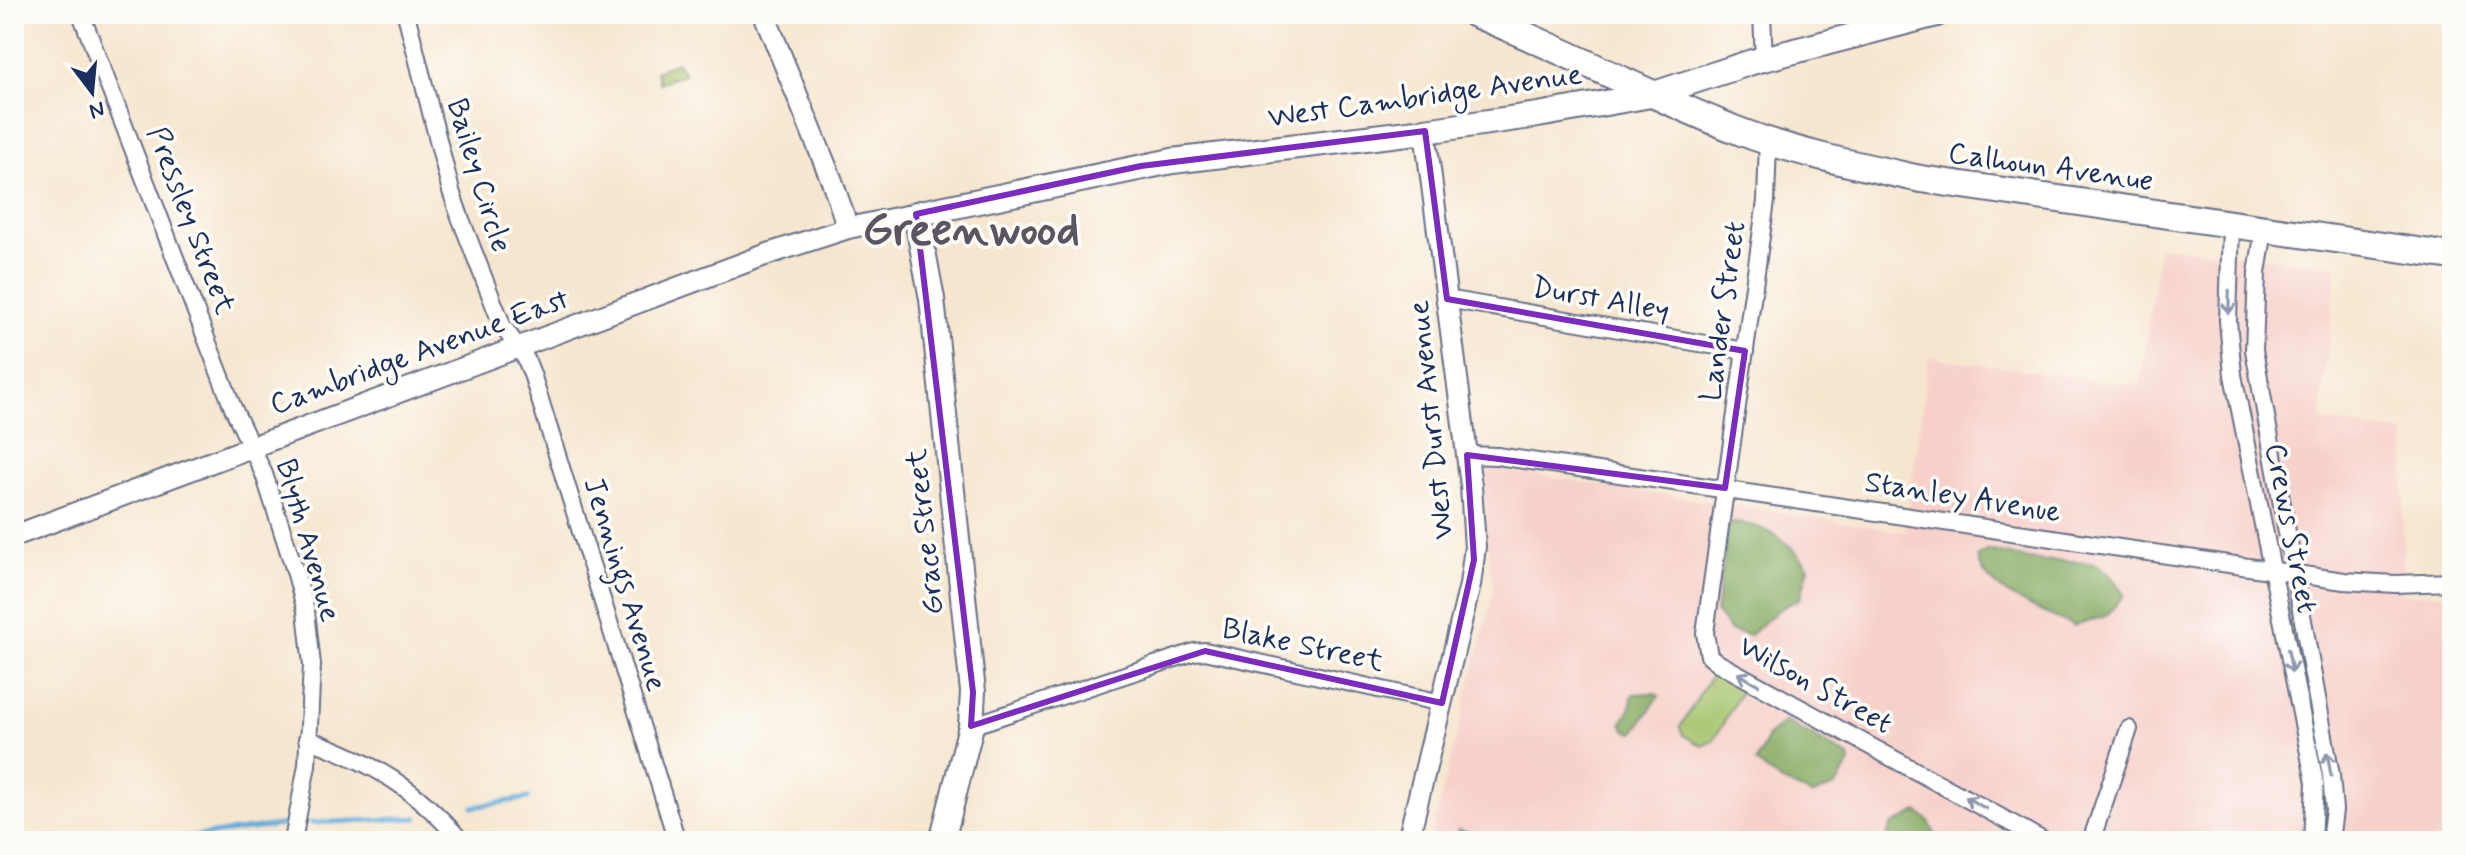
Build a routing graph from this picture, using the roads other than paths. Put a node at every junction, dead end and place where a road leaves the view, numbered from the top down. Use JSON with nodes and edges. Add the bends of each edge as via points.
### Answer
{"nodes":[{"id":1,"x":81,"y":14,"type":"edge"},
{"id":2,"x":406,"y":14,"type":"edge"},
{"id":3,"x":764,"y":14,"type":"edge"},
{"id":4,"x":1475,"y":14,"type":"edge"},
{"id":5,"x":1762,"y":14,"type":"edge"},
{"id":6,"x":1937,"y":14,"type":"edge"},
{"id":7,"x":1764,"y":60,"type":"junction"},
{"id":8,"x":1651,"y":95,"type":"junction"},
{"id":9,"x":1425,"y":131,"type":"junction"},
{"id":10,"x":1768,"y":141,"type":"junction"},
{"id":11,"x":916,"y":214,"type":"junction"},
{"id":12,"x":2231,"y":224,"type":"junction"},
{"id":13,"x":848,"y":228,"type":"junction"},
{"id":14,"x":2264,"y":230,"type":"junction"},
{"id":15,"x":2452,"y":256,"type":"edge"},
{"id":16,"x":1447,"y":299,"type":"junction"},
{"id":17,"x":517,"y":347,"type":"junction"},
{"id":18,"x":1745,"y":351,"type":"junction"},
{"id":19,"x":251,"y":446,"type":"junction"},
{"id":20,"x":1467,"y":455,"type":"junction"},
{"id":21,"x":1725,"y":488,"type":"junction"},
{"id":22,"x":14,"y":536,"type":"edge"},
{"id":23,"x":2272,"y":570,"type":"junction"},
{"id":24,"x":2296,"y":574,"type":"junction"},
{"id":25,"x":2452,"y":582,"type":"edge"},
{"id":26,"x":1442,"y":703,"type":"junction"},
{"id":27,"x":971,"y":726,"type":"junction"},
{"id":28,"x":2129,"y":729,"type":"dead end"},
{"id":29,"x":307,"y":739,"type":"junction"},
{"id":30,"x":293,"y":841,"type":"edge"},
{"id":31,"x":461,"y":841,"type":"edge"},
{"id":32,"x":677,"y":841,"type":"edge"},
{"id":33,"x":942,"y":841,"type":"edge"},
{"id":34,"x":1408,"y":841,"type":"edge"},
{"id":35,"x":2044,"y":841,"type":"edge"},
{"id":36,"x":2091,"y":841,"type":"edge"},
{"id":37,"x":2312,"y":841,"type":"edge"},
{"id":38,"x":2330,"y":841,"type":"edge"}],
"edges":[{"from":1,"to":19,"type":"street","name":"Pressley Street"},
{"from":2,"to":17,"type":"street","name":"Bailey Circle","via":[[451,191],[502,325]]},
{"from":3,"to":13,"type":"street"},
{"from":4,"to":8,"type":"main road","name":"Calhoun Avenue"},
{"from":5,"to":7,"type":"street"},
{"from":6,"to":7,"type":"main road","name":"West Cambridge Avenue"},
{"from":7,"to":8,"type":"main road","name":"West Cambridge Avenue"},
{"from":8,"to":9,"type":"main road","name":"West Cambridge Avenue"},
{"from":8,"to":10,"type":"main road","name":"Calhoun Avenue"},
{"from":9,"to":11,"type":"main road","name":"West Cambridge Avenue","via":[[1157,163]]},
{"from":9,"to":16,"type":"street","name":"West Durst Avenue"},
{"from":10,"to":12,"type":"main road","name":"Calhoun Avenue","via":[[1921,179]]},
{"from":10,"to":18,"type":"street","name":"Lander Street","via":[[1766,201]]},
{"from":11,"to":13,"type":"street","name":"Cambridge Avenue East"},
{"from":11,"to":27,"type":"main road","name":"Grace Street","via":[[932,299],[973,692]]},
{"from":12,"to":14,"type":"main road","name":"Calhoun Avenue"},
{"from":12,"to":23,"type":"street","name":"Crews Street","one_way":true,"via":[[2228,321],[2233,375]]},
{"from":13,"to":17,"type":"street","name":"Cambridge Avenue East"},
{"from":14,"to":15,"type":"main road","name":"Calhoun Avenue"},
{"from":14,"to":24,"type":"street","name":"Crews Street","via":[[2254,350]]},
{"from":16,"to":18,"type":"street","name":"Durst Alley"},
{"from":16,"to":20,"type":"street","name":"West Durst Avenue"},
{"from":17,"to":19,"type":"street","name":"Cambridge Avenue East"},
{"from":17,"to":32,"type":"street","name":"Jennings Avenue","via":[[532,374]]},
{"from":18,"to":21,"type":"street","name":"Lander Street"},
{"from":19,"to":22,"type":"street","name":"Cambridge Avenue East"},
{"from":19,"to":29,"type":"street","name":"Blyth Avenue","via":[[306,611],[312,665]]},
{"from":20,"to":21,"type":"street","name":"Stanley Avenue"},
{"from":20,"to":26,"type":"street","name":"West Durst Avenue","via":[[1474,560]]},
{"from":21,"to":23,"type":"street","name":"Stanley Avenue"},
{"from":35,"to":21,"type":"street","name":"Wilson Street","one_way":true,"via":[[1709,656],[1705,633]]},
{"from":23,"to":24,"type":"street","name":"Stanley Avenue"},
{"from":23,"to":37,"type":"street","name":"Crews Street","one_way":true,"via":[[2315,783]]},
{"from":24,"to":25,"type":"street","name":"Stanley Avenue","via":[[2395,584]]},
{"from":38,"to":24,"type":"street","name":"Crews Street","one_way":true,"via":[[2331,775]]},
{"from":26,"to":27,"type":"street","name":"Blake Street","via":[[1205,651]]},
{"from":26,"to":34,"type":"street","name":"West Durst Avenue"},
{"from":27,"to":33,"type":"main road","name":"Grace Street"},
{"from":28,"to":36,"type":"street"},
{"from":29,"to":30,"type":"street","name":"Blyth Avenue","via":[[304,791]]},
{"from":29,"to":31,"type":"street","via":[[396,780]]}]}
